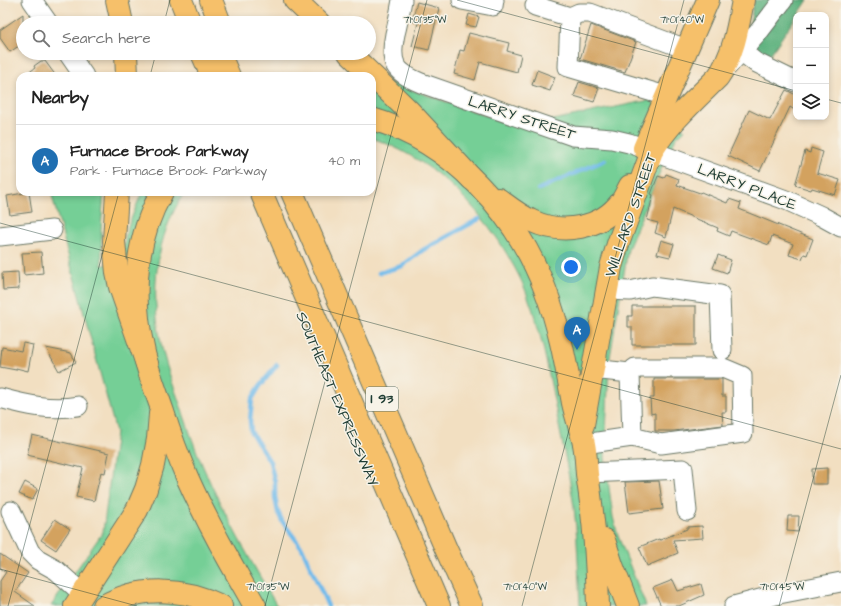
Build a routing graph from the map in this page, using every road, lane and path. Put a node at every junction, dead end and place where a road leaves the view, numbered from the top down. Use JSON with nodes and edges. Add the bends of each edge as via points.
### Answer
{"nodes":[{"id":1,"x":32,"y":0,"type":"edge"},
{"id":2,"x":117,"y":0,"type":"edge"},
{"id":3,"x":167,"y":0,"type":"edge"},
{"id":4,"x":181,"y":0,"type":"edge"},
{"id":5,"x":197,"y":0,"type":"edge"},
{"id":6,"x":211,"y":0,"type":"edge"},
{"id":7,"x":295,"y":0,"type":"edge"},
{"id":8,"x":402,"y":0,"type":"edge"},
{"id":9,"x":462,"y":0,"type":"edge"},
{"id":10,"x":494,"y":0,"type":"edge"},
{"id":11,"x":708,"y":0,"type":"edge"},
{"id":12,"x":713,"y":0,"type":"edge"},
{"id":13,"x":743,"y":0,"type":"edge"},
{"id":14,"x":783,"y":0,"type":"edge"},
{"id":15,"x":535,"y":6,"type":"dead end"},
{"id":16,"x":43,"y":16,"type":"edge"},
{"id":17,"x":120,"y":16,"type":"edge"},
{"id":18,"x":173,"y":16,"type":"edge"},
{"id":19,"x":187,"y":16,"type":"edge"},
{"id":20,"x":203,"y":16,"type":"edge"},
{"id":21,"x":217,"y":16,"type":"edge"},
{"id":22,"x":312,"y":16,"type":"edge"},
{"id":23,"x":570,"y":17,"type":"junction"},
{"id":24,"x":697,"y":24,"type":"junction"},
{"id":25,"x":686,"y":49,"type":"junction"},
{"id":26,"x":741,"y":51,"type":"junction"},
{"id":27,"x":73,"y":60,"type":"edge"},
{"id":28,"x":126,"y":60,"type":"edge"},
{"id":29,"x":191,"y":60,"type":"edge"},
{"id":30,"x":205,"y":60,"type":"edge"},
{"id":31,"x":226,"y":60,"type":"edge"},
{"id":32,"x":357,"y":60,"type":"edge"},
{"id":33,"x":236,"y":69,"type":"edge"},
{"id":34,"x":81,"y":72,"type":"edge"},
{"id":35,"x":127,"y":72,"type":"edge"},
{"id":36,"x":196,"y":72,"type":"edge"},
{"id":37,"x":210,"y":72,"type":"edge"},
{"id":38,"x":369,"y":72,"type":"edge"},
{"id":39,"x":677,"y":72,"type":"junction"},
{"id":40,"x":718,"y":77,"type":"junction"},
{"id":41,"x":376,"y":79,"type":"edge"},
{"id":42,"x":793,"y":80,"type":"edge"},
{"id":43,"x":701,"y":93,"type":"junction"},
{"id":44,"x":666,"y":96,"type":"junction"},
{"id":45,"x":376,"y":120,"type":"edge"},
{"id":46,"x":648,"y":150,"type":"junction"},
{"id":47,"x":473,"y":180,"type":"junction"},
{"id":48,"x":117,"y":196,"type":"edge"},
{"id":49,"x":160,"y":196,"type":"edge"},
{"id":50,"x":250,"y":196,"type":"edge"},
{"id":51,"x":262,"y":196,"type":"edge"},
{"id":52,"x":281,"y":196,"type":"edge"},
{"id":53,"x":294,"y":196,"type":"edge"},
{"id":54,"x":841,"y":227,"type":"edge"},
{"id":55,"x":52,"y":230,"type":"dead end"},
{"id":56,"x":0,"y":236,"type":"edge"},
{"id":57,"x":606,"y":290,"type":"junction"},
{"id":58,"x":722,"y":350,"type":"dead end"},
{"id":59,"x":147,"y":364,"type":"junction"},
{"id":60,"x":592,"y":369,"type":"junction"},
{"id":61,"x":630,"y":373,"type":"junction"},
{"id":62,"x":0,"y":398,"type":"edge"},
{"id":63,"x":158,"y":399,"type":"junction"},
{"id":64,"x":78,"y":406,"type":"dead end"},
{"id":65,"x":632,"y":437,"type":"junction"},
{"id":66,"x":582,"y":439,"type":"junction"},
{"id":67,"x":587,"y":473,"type":"junction"},
{"id":68,"x":591,"y":499,"type":"junction"},
{"id":69,"x":11,"y":511,"type":"dead end"},
{"id":70,"x":687,"y":511,"type":"dead end"},
{"id":71,"x":841,"y":582,"type":"edge"},
{"id":72,"x":79,"y":600,"type":"edge"},
{"id":73,"x":104,"y":606,"type":"edge"},
{"id":74,"x":220,"y":606,"type":"edge"},
{"id":75,"x":255,"y":606,"type":"edge"},
{"id":76,"x":426,"y":606,"type":"edge"},
{"id":77,"x":439,"y":606,"type":"edge"},
{"id":78,"x":459,"y":606,"type":"edge"},
{"id":79,"x":472,"y":606,"type":"edge"},
{"id":80,"x":598,"y":606,"type":"edge"},
{"id":81,"x":628,"y":606,"type":"edge"},
{"id":82,"x":734,"y":606,"type":"edge"}],
"edges":[{"from":1,"to":16,"type":"street"},
{"from":2,"to":17,"type":"main road"},
{"from":3,"to":18,"type":"main road"},
{"from":4,"to":19,"type":"main road"},
{"from":5,"to":20,"type":"main road"},
{"from":6,"to":21,"type":"main road"},
{"from":7,"to":22,"type":"main road"},
{"from":8,"to":46,"type":"street","name":"LARRY STREET","via":[[393,57],[398,68],[408,77],[562,133],[581,138],[621,141]]},
{"from":9,"to":10,"type":"street","via":[[493,6]]},
{"from":11,"to":24,"type":"main road","name":"WILLARD STREET"},
{"from":12,"to":24,"type":"street"},
{"from":13,"to":40,"type":"main road","name":"WILLARD STREET","via":[[737,35],[727,62]]},
{"from":14,"to":26,"type":"street"},
{"from":15,"to":23,"type":"street"},
{"from":23,"to":25,"type":"street","via":[[579,13],[590,13]]},
{"from":23,"to":44,"type":"street","via":[[568,67]]},
{"from":24,"to":25,"type":"main road","name":"WILLARD STREET"},
{"from":25,"to":39,"type":"main road","name":"WILLARD STREET"},
{"from":26,"to":40,"type":"street"},
{"from":26,"to":42,"type":"street","via":[[756,62]]},
{"from":27,"to":34,"type":"street"},
{"from":28,"to":35,"type":"main road"},
{"from":29,"to":36,"type":"main road"},
{"from":30,"to":37,"type":"main road"},
{"from":31,"to":33,"type":"main road"},
{"from":32,"to":38,"type":"main road"},
{"from":39,"to":43,"type":"main road","via":[[678,89],[682,93],[691,96]]},
{"from":39,"to":44,"type":"main road","name":"WILLARD STREET"},
{"from":40,"to":43,"type":"main road","name":"WILLARD STREET"},
{"from":41,"to":47,"type":"main road"},
{"from":43,"to":46,"type":"main road","name":"WILLARD STREET"},
{"from":44,"to":46,"type":"main road","name":"WILLARD STREET"},
{"from":45,"to":47,"type":"main road","via":[[423,141]]},
{"from":46,"to":47,"type":"main road","name":"WILLARD STREET","via":[[622,201],[608,215],[582,227],[552,228],[531,221]]},
{"from":46,"to":54,"type":"street","name":"LARRY PLACE","via":[[786,200]]},
{"from":46,"to":57,"type":"main road","name":"WILLARD STREET"},
{"from":47,"to":66,"type":"main road","via":[[512,227],[541,278],[553,313]]},
{"from":48,"to":59,"type":"main road","via":[[114,241],[117,273]]},
{"from":49,"to":59,"type":"main road","via":[[144,234],[139,260],[138,318]]},
{"from":50,"to":76,"type":"main road","name":"SOUTHEAST EXPRESSWAY","number":"I 93"},
{"from":51,"to":77,"type":"main road","number":"I 93"},
{"from":52,"to":78,"type":"main road","number":"I 93"},
{"from":53,"to":79,"type":"main road","number":"I 93"},
{"from":55,"to":56,"type":"street"},
{"from":57,"to":58,"type":"street","via":[[630,291],[652,286],[720,295]]},
{"from":57,"to":60,"type":"main road","name":"WILLARD STREET"},
{"from":59,"to":63,"type":"main road"},
{"from":60,"to":61,"type":"street"},
{"from":60,"to":66,"type":"main road","name":"WILLARD STREET"},
{"from":61,"to":65,"type":"street"},
{"from":61,"to":65,"type":"street","via":[[635,368],[723,368],[742,376],[743,433],[661,444]]},
{"from":62,"to":64,"type":"street","via":[[44,408]]},
{"from":63,"to":72,"type":"main road","via":[[158,440],[146,489],[132,520]]},
{"from":63,"to":75,"type":"main road","via":[[198,499]]},
{"from":65,"to":66,"type":"street"},
{"from":66,"to":67,"type":"main road"},
{"from":67,"to":68,"type":"main road"},
{"from":67,"to":70,"type":"street","via":[[683,469]]},
{"from":68,"to":80,"type":"main road","via":[[596,544]]},
{"from":68,"to":81,"type":"main road"},
{"from":69,"to":72,"type":"street","via":[[30,552],[38,560],[56,570]]},
{"from":71,"to":82,"type":"street"},
{"from":73,"to":74,"type":"main road","via":[[138,593],[161,591],[196,596]]}]}
